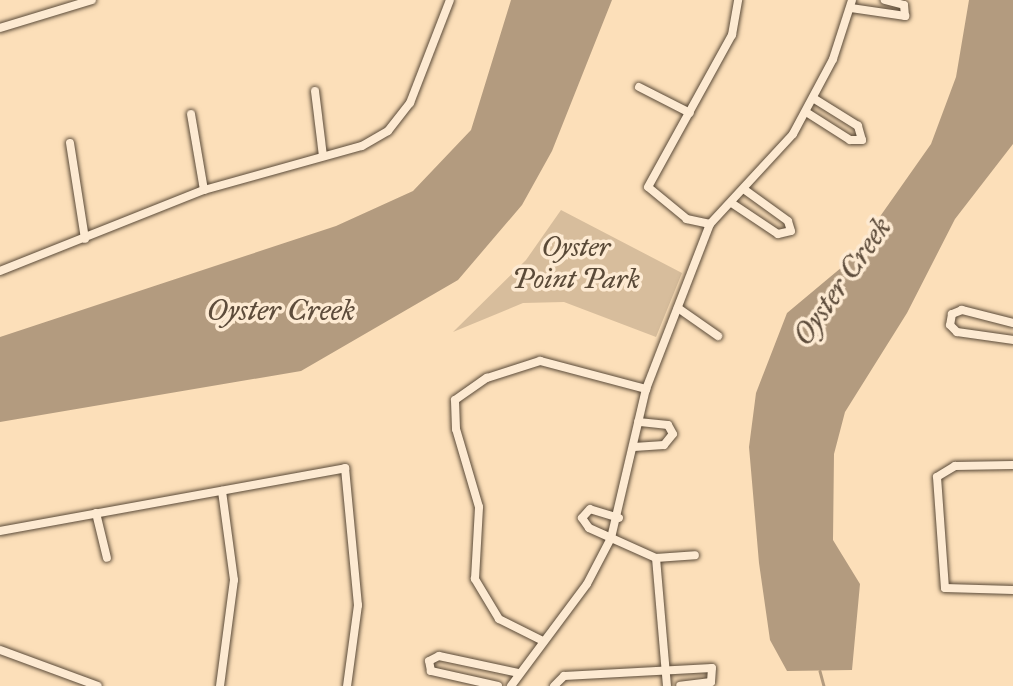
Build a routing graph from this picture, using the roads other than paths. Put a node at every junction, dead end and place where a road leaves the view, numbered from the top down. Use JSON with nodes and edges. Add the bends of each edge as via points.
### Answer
{"nodes":[{"id":1,"x":92,"y":0,"type":"edge"},
{"id":2,"x":450,"y":0,"type":"edge"},
{"id":3,"x":737,"y":0,"type":"edge"},
{"id":4,"x":885,"y":0,"type":"edge"},
{"id":5,"x":851,"y":4,"type":"edge"},
{"id":6,"x":0,"y":28,"type":"edge"},
{"id":7,"x":639,"y":87,"type":"dead end"},
{"id":8,"x":315,"y":91,"type":"dead end"},
{"id":9,"x":813,"y":98,"type":"junction"},
{"id":10,"x":806,"y":112,"type":"junction"},
{"id":11,"x":690,"y":113,"type":"junction"},
{"id":12,"x":191,"y":114,"type":"dead end"},
{"id":13,"x":70,"y":143,"type":"dead end"},
{"id":14,"x":323,"y":156,"type":"junction"},
{"id":15,"x":204,"y":190,"type":"junction"},
{"id":16,"x":745,"y":190,"type":"junction"},
{"id":17,"x":733,"y":204,"type":"junction"},
{"id":18,"x":710,"y":224,"type":"junction"},
{"id":19,"x":85,"y":239,"type":"junction"},
{"id":20,"x":0,"y":271,"type":"edge"},
{"id":21,"x":678,"y":308,"type":"junction"},
{"id":22,"x":1013,"y":323,"type":"edge"},
{"id":23,"x":718,"y":337,"type":"dead end"},
{"id":24,"x":1013,"y":340,"type":"edge"},
{"id":25,"x":646,"y":389,"type":"junction"},
{"id":26,"x":638,"y":422,"type":"junction"},
{"id":27,"x":634,"y":447,"type":"junction"},
{"id":28,"x":1013,"y":465,"type":"edge"},
{"id":29,"x":222,"y":491,"type":"junction"},
{"id":30,"x":96,"y":513,"type":"junction"},
{"id":31,"x":619,"y":518,"type":"junction"},
{"id":32,"x":0,"y":531,"type":"edge"},
{"id":33,"x":611,"y":538,"type":"junction"},
{"id":34,"x":695,"y":555,"type":"dead end"},
{"id":35,"x":107,"y":558,"type":"dead end"},
{"id":36,"x":656,"y":558,"type":"junction"},
{"id":37,"x":1013,"y":590,"type":"edge"},
{"id":38,"x":541,"y":640,"type":"junction"},
{"id":39,"x":0,"y":650,"type":"edge"},
{"id":40,"x":665,"y":670,"type":"junction"},
{"id":41,"x":519,"y":673,"type":"junction"},
{"id":42,"x":597,"y":682,"type":"edge"},
{"id":43,"x":98,"y":686,"type":"edge"},
{"id":44,"x":220,"y":686,"type":"edge"},
{"id":45,"x":347,"y":686,"type":"edge"},
{"id":46,"x":498,"y":686,"type":"edge"},
{"id":47,"x":511,"y":686,"type":"edge"},
{"id":48,"x":554,"y":686,"type":"edge"},
{"id":49,"x":667,"y":686,"type":"edge"},
{"id":50,"x":680,"y":686,"type":"edge"}],
"edges":[{"from":1,"to":6,"type":"street"},
{"from":2,"to":14,"type":"street","via":[[410,103],[388,131]]},
{"from":3,"to":11,"type":"street","via":[[732,35]]},
{"from":4,"to":5,"type":"street","via":[[904,5],[905,16]]},
{"from":5,"to":9,"type":"street"},
{"from":7,"to":11,"type":"street"},
{"from":8,"to":14,"type":"street"},
{"from":9,"to":10,"type":"street"},
{"from":9,"to":10,"type":"street","via":[[858,126],[862,140],[850,140]]},
{"from":10,"to":16,"type":"street"},
{"from":11,"to":18,"type":"street","via":[[648,187],[687,219]]},
{"from":12,"to":15,"type":"street"},
{"from":13,"to":19,"type":"street"},
{"from":14,"to":15,"type":"street"},
{"from":15,"to":19,"type":"street"},
{"from":16,"to":17,"type":"street"},
{"from":16,"to":17,"type":"street","via":[[788,221],[790,231],[778,234]]},
{"from":17,"to":18,"type":"street"},
{"from":18,"to":21,"type":"street"},
{"from":19,"to":20,"type":"street"},
{"from":21,"to":23,"type":"street"},
{"from":21,"to":25,"type":"street"},
{"from":22,"to":24,"type":"street","via":[[962,310],[952,314],[950,325],[957,332]]},
{"from":25,"to":26,"type":"street"},
{"from":25,"to":38,"type":"street","via":[[540,361],[516,366],[455,400],[478,507],[475,579],[499,619]]},
{"from":26,"to":27,"type":"street"},
{"from":26,"to":27,"type":"street","via":[[668,425],[673,434],[664,445]]},
{"from":27,"to":31,"type":"street"},
{"from":28,"to":37,"type":"street","via":[[954,466],[937,477],[945,588]]},
{"from":29,"to":30,"type":"street"},
{"from":29,"to":44,"type":"street","via":[[234,580]]},
{"from":29,"to":45,"type":"street","via":[[345,468],[358,605]]},
{"from":30,"to":32,"type":"street"},
{"from":30,"to":35,"type":"street"},
{"from":31,"to":33,"type":"street"},
{"from":31,"to":33,"type":"street","via":[[583,512],[583,524]]},
{"from":33,"to":36,"type":"street"},
{"from":33,"to":38,"type":"street","via":[[587,584]]},
{"from":34,"to":36,"type":"street"},
{"from":36,"to":40,"type":"street"},
{"from":38,"to":41,"type":"street"},
{"from":39,"to":43,"type":"street"},
{"from":40,"to":42,"type":"street"},
{"from":40,"to":49,"type":"street"},
{"from":40,"to":50,"type":"street","via":[[712,668],[711,682]]},
{"from":41,"to":46,"type":"street","via":[[439,656],[429,661],[431,671]]},
{"from":41,"to":47,"type":"street"},
{"from":42,"to":48,"type":"street","via":[[564,676]]}]}
